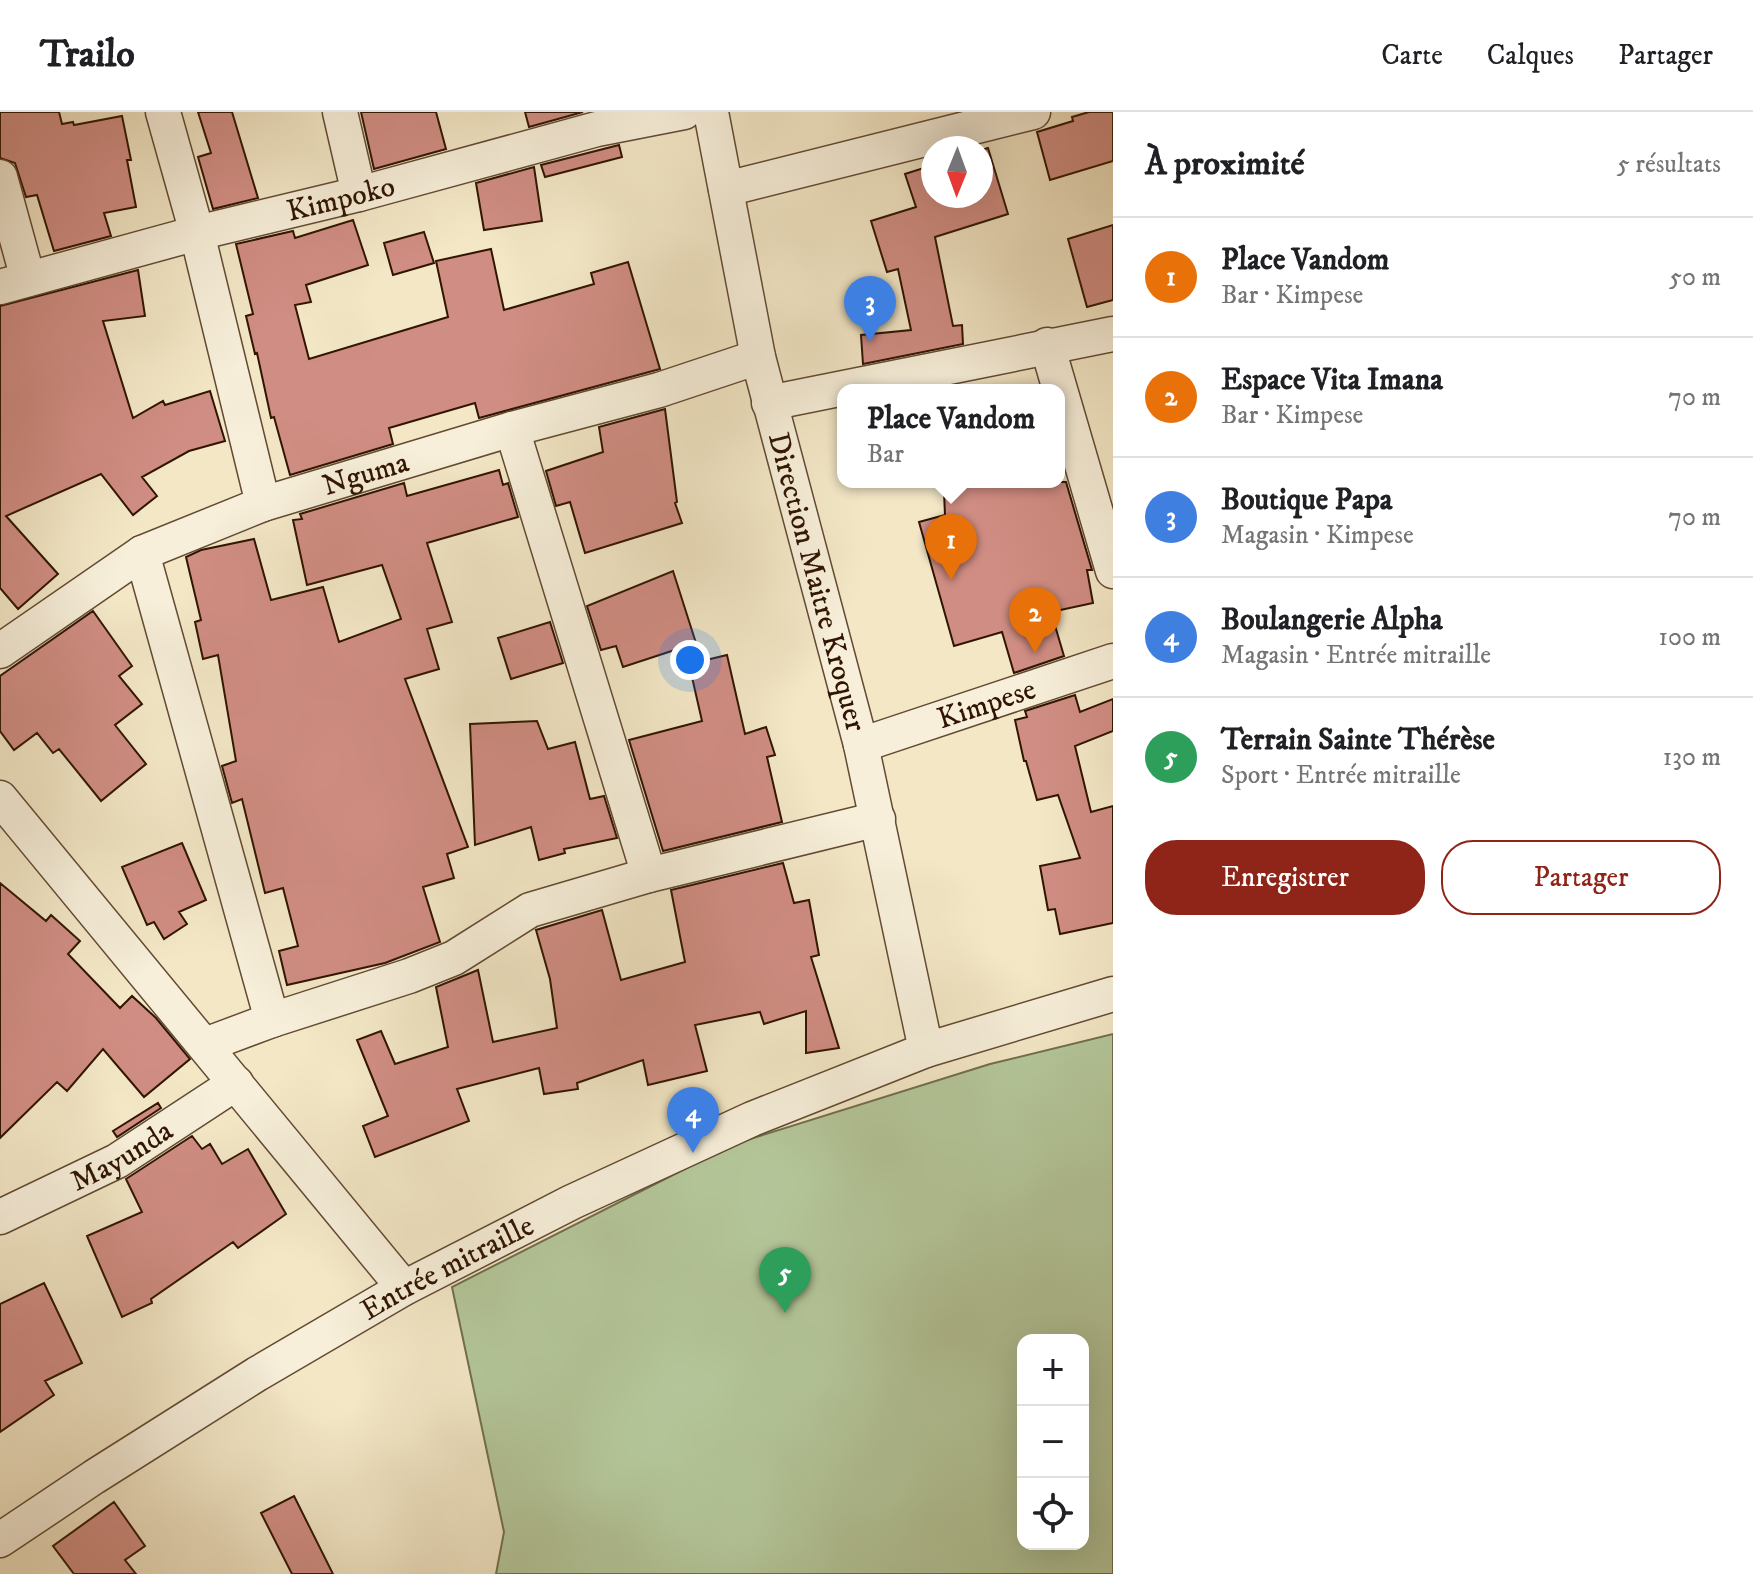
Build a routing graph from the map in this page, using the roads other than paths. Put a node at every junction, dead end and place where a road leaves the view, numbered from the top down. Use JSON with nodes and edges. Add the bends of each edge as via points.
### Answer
{"nodes":[{"id":1,"x":163,"y":112,"type":"edge"},
{"id":2,"x":340,"y":112,"type":"edge"},
{"id":3,"x":684,"y":112,"type":"edge"},
{"id":4,"x":711,"y":112,"type":"edge"},
{"id":5,"x":1013,"y":115,"type":"edge"},
{"id":6,"x":0,"y":177,"type":"edge"},
{"id":7,"x":726,"y":189,"type":"junction"},
{"id":8,"x":359,"y":194,"type":"junction"},
{"id":9,"x":197,"y":233,"type":"junction"},
{"id":10,"x":14,"y":283,"type":"edge"},
{"id":11,"x":1113,"y":334,"type":"edge"},
{"id":12,"x":1047,"y":345,"type":"junction"},
{"id":13,"x":758,"y":357,"type":"junction"},
{"id":14,"x":860,"y":384,"type":"edge"},
{"id":15,"x":1058,"y":384,"type":"edge"},
{"id":16,"x":837,"y":389,"type":"edge"},
{"id":17,"x":769,"y":403,"type":"junction"},
{"id":18,"x":1065,"y":407,"type":"edge"},
{"id":19,"x":512,"y":429,"type":"junction"},
{"id":20,"x":263,"y":504,"type":"junction"},
{"id":21,"x":142,"y":553,"type":"junction"},
{"id":22,"x":1113,"y":571,"type":"edge"},
{"id":23,"x":0,"y":651,"type":"edge"},
{"id":24,"x":1113,"y":661,"type":"edge"},
{"id":25,"x":861,"y":745,"type":"junction"},
{"id":26,"x":4,"y":811,"type":"edge"},
{"id":27,"x":878,"y":819,"type":"junction"},
{"id":28,"x":649,"y":875,"type":"junction"},
{"id":29,"x":1113,"y":994,"type":"edge"},
{"id":30,"x":272,"y":1020,"type":"junction"},
{"id":31,"x":205,"y":1045,"type":"junction"},
{"id":32,"x":926,"y":1050,"type":"junction"},
{"id":33,"x":236,"y":1083,"type":"junction"},
{"id":34,"x":0,"y":1217,"type":"edge"},
{"id":35,"x":404,"y":1288,"type":"junction"},
{"id":36,"x":0,"y":1540,"type":"edge"}],
"edges":[{"from":1,"to":9,"type":"street"},
{"from":2,"to":8,"type":"street"},
{"from":3,"to":8,"type":"street","name":"Kimpoko","via":[[597,129]]},
{"from":4,"to":7,"type":"street","name":"Direction Maitre Kroquer"},
{"from":5,"to":7,"type":"street"},
{"from":6,"to":10,"type":"street"},
{"from":7,"to":13,"type":"street","name":"Direction Maitre Kroquer"},
{"from":8,"to":9,"type":"street","name":"Kimpoko"},
{"from":9,"to":10,"type":"street","name":"Kimpoko"},
{"from":9,"to":20,"type":"street"},
{"from":11,"to":12,"type":"street"},
{"from":12,"to":14,"type":"street"},
{"from":12,"to":15,"type":"street"},
{"from":13,"to":17,"type":"street","name":"Direction Maitre Kroquer"},
{"from":13,"to":19,"type":"street","name":"Nguma"},
{"from":16,"to":17,"type":"street"},
{"from":17,"to":25,"type":"street","name":"Direction Maitre Kroquer"},
{"from":18,"to":22,"type":"street"},
{"from":19,"to":20,"type":"street","name":"Nguma"},
{"from":19,"to":28,"type":"street"},
{"from":20,"to":21,"type":"street","name":"Nguma"},
{"from":21,"to":23,"type":"street","name":"Nguma"},
{"from":21,"to":30,"type":"street"},
{"from":24,"to":25,"type":"street","name":"Kimpese"},
{"from":25,"to":27,"type":"street","name":"Direction Maitre Kroquer"},
{"from":26,"to":31,"type":"street"},
{"from":27,"to":28,"type":"street"},
{"from":27,"to":32,"type":"street","name":"Direction Maitre Kroquer"},
{"from":28,"to":30,"type":"street","via":[[530,910],[454,958]]},
{"from":29,"to":32,"type":"street"},
{"from":30,"to":31,"type":"street"},
{"from":31,"to":33,"type":"street"},
{"from":32,"to":35,"type":"street","name":"Entrée mitraille","via":[[752,1119]]},
{"from":33,"to":34,"type":"street","name":"Mayunda","via":[[117,1161]]},
{"from":33,"to":35,"type":"street"},
{"from":35,"to":36,"type":"street","name":"Entrée mitraille","via":[[257,1374]]}]}
